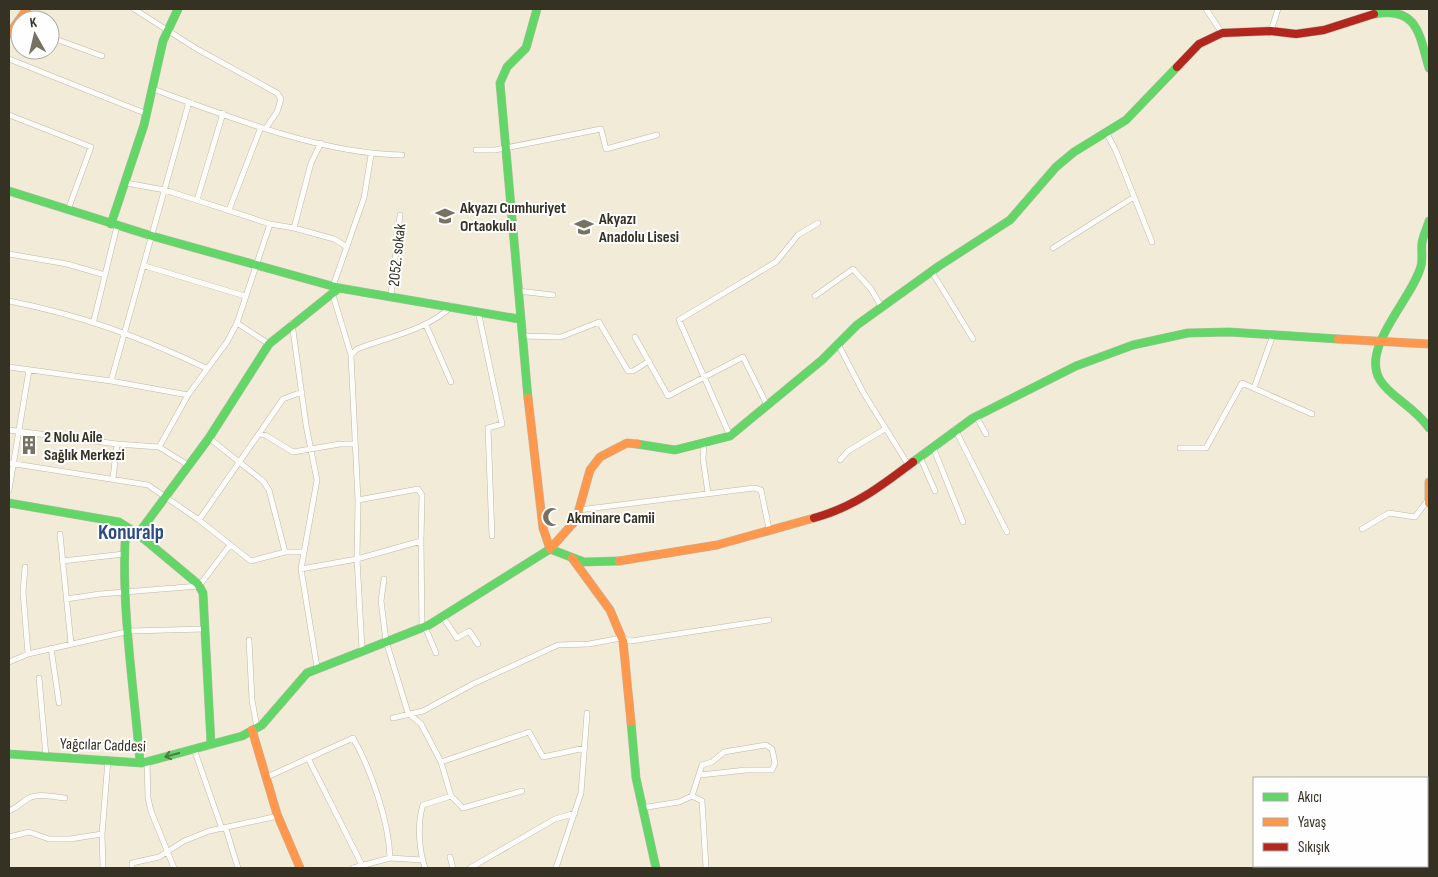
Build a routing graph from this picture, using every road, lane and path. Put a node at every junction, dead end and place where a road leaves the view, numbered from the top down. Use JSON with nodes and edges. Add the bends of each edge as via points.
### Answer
{"nodes":[{"id":1,"x":134,"y":9,"type":"edge"},
{"id":2,"x":178,"y":9,"type":"edge"},
{"id":3,"x":537,"y":9,"type":"edge"},
{"id":4,"x":1206,"y":9,"type":"edge"},
{"id":5,"x":1278,"y":9,"type":"edge"},
{"id":6,"x":168,"y":30,"type":"junction"},
{"id":7,"x":1271,"y":30,"type":"junction"},
{"id":8,"x":1222,"y":33,"type":"junction"},
{"id":9,"x":60,"y":41,"type":"edge"},
{"id":10,"x":102,"y":56,"type":"dead end"},
{"id":11,"x":9,"y":58,"type":"edge"},
{"id":12,"x":1429,"y":68,"type":"edge"},
{"id":13,"x":153,"y":89,"type":"junction"},
{"id":14,"x":189,"y":102,"type":"junction"},
{"id":15,"x":223,"y":113,"type":"junction"},
{"id":16,"x":147,"y":114,"type":"junction"},
{"id":17,"x":9,"y":116,"type":"edge"},
{"id":18,"x":264,"y":128,"type":"junction"},
{"id":19,"x":1106,"y":132,"type":"junction"},
{"id":20,"x":657,"y":135,"type":"dead end"},
{"id":21,"x":321,"y":143,"type":"junction"},
{"id":22,"x":503,"y":148,"type":"junction"},
{"id":23,"x":476,"y":150,"type":"dead end"},
{"id":24,"x":371,"y":155,"type":"junction"},
{"id":25,"x":402,"y":155,"type":"dead end"},
{"id":26,"x":126,"y":183,"type":"junction"},
{"id":27,"x":165,"y":190,"type":"junction"},
{"id":28,"x":9,"y":191,"type":"edge"},
{"id":29,"x":1134,"y":197,"type":"junction"},
{"id":30,"x":197,"y":200,"type":"junction"},
{"id":31,"x":68,"y":210,"type":"junction"},
{"id":32,"x":229,"y":210,"type":"junction"},
{"id":33,"x":400,"y":215,"type":"dead end"},
{"id":34,"x":1429,"y":221,"type":"edge"},
{"id":35,"x":818,"y":223,"type":"dead end"},
{"id":36,"x":270,"y":224,"type":"junction"},
{"id":37,"x":114,"y":225,"type":"junction"},
{"id":38,"x":294,"y":228,"type":"junction"},
{"id":39,"x":152,"y":236,"type":"junction"},
{"id":40,"x":1152,"y":242,"type":"dead end"},
{"id":41,"x":347,"y":247,"type":"junction"},
{"id":42,"x":1053,"y":248,"type":"dead end"},
{"id":43,"x":9,"y":254,"type":"edge"},
{"id":44,"x":145,"y":266,"type":"junction"},
{"id":45,"x":256,"y":266,"type":"junction"},
{"id":46,"x":932,"y":272,"type":"junction"},
{"id":47,"x":105,"y":274,"type":"junction"},
{"id":48,"x":335,"y":289,"type":"junction"},
{"id":49,"x":518,"y":291,"type":"junction"},
{"id":50,"x":391,"y":295,"type":"junction"},
{"id":51,"x":553,"y":295,"type":"dead end"},
{"id":52,"x":245,"y":296,"type":"junction"},
{"id":53,"x":815,"y":296,"type":"dead end"},
{"id":54,"x":9,"y":301,"type":"edge"},
{"id":55,"x":452,"y":306,"type":"junction"},
{"id":56,"x":882,"y":308,"type":"junction"},
{"id":57,"x":477,"y":311,"type":"junction"},
{"id":58,"x":519,"y":319,"type":"junction"},
{"id":59,"x":94,"y":320,"type":"junction"},
{"id":60,"x":237,"y":323,"type":"junction"},
{"id":61,"x":292,"y":323,"type":"junction"},
{"id":62,"x":426,"y":325,"type":"junction"},
{"id":63,"x":125,"y":333,"type":"junction"},
{"id":64,"x":1273,"y":335,"type":"junction"},
{"id":65,"x":522,"y":336,"type":"junction"},
{"id":66,"x":635,"y":336,"type":"dead end"},
{"id":67,"x":973,"y":339,"type":"dead end"},
{"id":68,"x":1381,"y":342,"type":"junction"},
{"id":69,"x":269,"y":344,"type":"junction"},
{"id":70,"x":838,"y":344,"type":"junction"},
{"id":71,"x":1429,"y":344,"type":"edge"},
{"id":72,"x":351,"y":355,"type":"junction"},
{"id":73,"x":649,"y":361,"type":"junction"},
{"id":74,"x":9,"y":367,"type":"edge"},
{"id":75,"x":206,"y":368,"type":"junction"},
{"id":76,"x":29,"y":370,"type":"junction"},
{"id":77,"x":705,"y":378,"type":"junction"},
{"id":78,"x":111,"y":381,"type":"junction"},
{"id":79,"x":451,"y":382,"type":"dead end"},
{"id":80,"x":1254,"y":388,"type":"junction"},
{"id":81,"x":302,"y":392,"type":"junction"},
{"id":82,"x":188,"y":395,"type":"junction"},
{"id":83,"x":767,"y":405,"type":"junction"},
{"id":84,"x":1312,"y":414,"type":"dead end"},
{"id":85,"x":976,"y":416,"type":"junction"},
{"id":86,"x":1429,"y":428,"type":"edge"},
{"id":87,"x":885,"y":429,"type":"junction"},
{"id":88,"x":956,"y":429,"type":"junction"},
{"id":89,"x":9,"y":430,"type":"edge"},
{"id":90,"x":20,"y":432,"type":"junction"},
{"id":91,"x":261,"y":434,"type":"junction"},
{"id":92,"x":986,"y":434,"type":"dead end"},
{"id":93,"x":730,"y":436,"type":"junction"},
{"id":94,"x":209,"y":438,"type":"junction"},
{"id":95,"x":704,"y":443,"type":"junction"},
{"id":96,"x":117,"y":444,"type":"junction"},
{"id":97,"x":355,"y":444,"type":"junction"},
{"id":98,"x":160,"y":447,"type":"junction"},
{"id":99,"x":933,"y":447,"type":"junction"},
{"id":100,"x":1180,"y":448,"type":"dead end"},
{"id":101,"x":311,"y":449,"type":"junction"},
{"id":102,"x":920,"y":457,"type":"junction"},
{"id":103,"x":840,"y":460,"type":"dead end"},
{"id":104,"x":10,"y":463,"type":"edge"},
{"id":105,"x":239,"y":464,"type":"junction"},
{"id":106,"x":188,"y":465,"type":"junction"},
{"id":107,"x":909,"y":466,"type":"junction"},
{"id":108,"x":113,"y":478,"type":"junction"},
{"id":109,"x":1429,"y":482,"type":"edge"},
{"id":110,"x":9,"y":490,"type":"edge"},
{"id":111,"x":935,"y":491,"type":"dead end"},
{"id":112,"x":708,"y":493,"type":"junction"},
{"id":113,"x":166,"y":497,"type":"junction"},
{"id":114,"x":358,"y":500,"type":"junction"},
{"id":115,"x":1428,"y":501,"type":"edge"},
{"id":116,"x":9,"y":502,"type":"edge"},
{"id":117,"x":579,"y":510,"type":"junction"},
{"id":118,"x":199,"y":520,"type":"junction"},
{"id":119,"x":963,"y":522,"type":"dead end"},
{"id":120,"x":126,"y":527,"type":"junction"},
{"id":121,"x":769,"y":529,"type":"junction"},
{"id":122,"x":1362,"y":529,"type":"dead end"},
{"id":123,"x":1007,"y":532,"type":"dead end"},
{"id":124,"x":60,"y":534,"type":"dead end"},
{"id":125,"x":138,"y":534,"type":"junction"},
{"id":126,"x":492,"y":536,"type":"dead end"},
{"id":127,"x":420,"y":541,"type":"junction"},
{"id":128,"x":230,"y":545,"type":"junction"},
{"id":129,"x":550,"y":549,"type":"junction"},
{"id":130,"x":285,"y":552,"type":"junction"},
{"id":131,"x":303,"y":552,"type":"junction"},
{"id":132,"x":124,"y":554,"type":"junction"},
{"id":133,"x":572,"y":558,"type":"junction"},
{"id":134,"x":357,"y":559,"type":"junction"},
{"id":135,"x":62,"y":561,"type":"junction"},
{"id":136,"x":25,"y":567,"type":"dead end"},
{"id":137,"x":301,"y":570,"type":"junction"},
{"id":138,"x":384,"y":579,"type":"dead end"},
{"id":139,"x":199,"y":586,"type":"junction"},
{"id":140,"x":126,"y":592,"type":"junction"},
{"id":141,"x":66,"y":599,"type":"junction"},
{"id":142,"x":443,"y":616,"type":"junction"},
{"id":143,"x":769,"y":620,"type":"dead end"},
{"id":144,"x":423,"y":628,"type":"junction"},
{"id":145,"x":205,"y":629,"type":"junction"},
{"id":146,"x":130,"y":631,"type":"junction"},
{"id":147,"x":622,"y":638,"type":"junction"},
{"id":148,"x":249,"y":640,"type":"dead end"},
{"id":149,"x":386,"y":641,"type":"junction"},
{"id":150,"x":71,"y":644,"type":"junction"},
{"id":151,"x":478,"y":644,"type":"dead end"},
{"id":152,"x":51,"y":648,"type":"junction"},
{"id":153,"x":362,"y":650,"type":"junction"},
{"id":154,"x":436,"y":653,"type":"dead end"},
{"id":155,"x":28,"y":654,"type":"junction"},
{"id":156,"x":9,"y":662,"type":"edge"},
{"id":157,"x":317,"y":667,"type":"junction"},
{"id":158,"x":39,"y":678,"type":"dead end"},
{"id":159,"x":59,"y":703,"type":"dead end"},
{"id":160,"x":586,"y":713,"type":"dead end"},
{"id":161,"x":408,"y":714,"type":"junction"},
{"id":162,"x":392,"y":718,"type":"dead end"},
{"id":163,"x":254,"y":729,"type":"junction"},
{"id":164,"x":212,"y":744,"type":"junction"},
{"id":165,"x":586,"y":748,"type":"junction"},
{"id":166,"x":194,"y":749,"type":"junction"},
{"id":167,"x":9,"y":754,"type":"edge"},
{"id":168,"x":46,"y":756,"type":"junction"},
{"id":169,"x":308,"y":758,"type":"junction"},
{"id":170,"x":108,"y":760,"type":"junction"},
{"id":171,"x":144,"y":762,"type":"junction"},
{"id":172,"x":440,"y":762,"type":"junction"},
{"id":173,"x":700,"y":775,"type":"junction"},
{"id":174,"x":267,"y":777,"type":"junction"},
{"id":175,"x":522,"y":791,"type":"dead end"},
{"id":176,"x":451,"y":796,"type":"junction"},
{"id":177,"x":692,"y":796,"type":"junction"},
{"id":178,"x":65,"y":798,"type":"dead end"},
{"id":179,"x":641,"y":808,"type":"junction"},
{"id":180,"x":9,"y":811,"type":"edge"},
{"id":181,"x":575,"y":813,"type":"junction"},
{"id":182,"x":278,"y":816,"type":"junction"},
{"id":183,"x":224,"y":829,"type":"junction"},
{"id":184,"x":102,"y":834,"type":"junction"},
{"id":185,"x":9,"y":837,"type":"edge"},
{"id":186,"x":166,"y":851,"type":"junction"},
{"id":187,"x":450,"y":857,"type":"dead end"},
{"id":188,"x":390,"y":858,"type":"junction"},
{"id":189,"x":422,"y":860,"type":"junction"},
{"id":190,"x":362,"y":865,"type":"junction"},
{"id":191,"x":104,"y":868,"type":"edge"},
{"id":192,"x":132,"y":868,"type":"edge"},
{"id":193,"x":174,"y":868,"type":"edge"},
{"id":194,"x":238,"y":868,"type":"edge"},
{"id":195,"x":300,"y":868,"type":"edge"},
{"id":196,"x":353,"y":868,"type":"edge"},
{"id":197,"x":425,"y":868,"type":"edge"},
{"id":198,"x":453,"y":868,"type":"edge"},
{"id":199,"x":470,"y":868,"type":"edge"},
{"id":200,"x":556,"y":868,"type":"edge"},
{"id":201,"x":656,"y":868,"type":"edge"},
{"id":202,"x":706,"y":868,"type":"edge"}],
"edges":[{"from":1,"to":6,"type":"street"},
{"from":2,"to":6,"type":"main road"},
{"from":3,"to":22,"type":"main road","via":[[526,48],[507,67],[500,82]]},
{"from":4,"to":8,"type":"street"},
{"from":5,"to":7,"type":"street"},
{"from":6,"to":13,"type":"main road"},
{"from":6,"to":18,"type":"street","via":[[278,93],[281,99],[278,112]]},
{"from":7,"to":8,"type":"main road"},
{"from":7,"to":12,"type":"main road","via":[[1296,34],[1324,30],[1392,11],[1408,16],[1419,32]]},
{"from":8,"to":19,"type":"main road","via":[[1199,44],[1126,120]]},
{"from":9,"to":10,"type":"street"},
{"from":11,"to":16,"type":"street"},
{"from":13,"to":14,"type":"street"},
{"from":13,"to":16,"type":"main road"},
{"from":14,"to":15,"type":"street"},
{"from":14,"to":27,"type":"street"},
{"from":15,"to":18,"type":"street"},
{"from":15,"to":30,"type":"street"},
{"from":16,"to":26,"type":"main road"},
{"from":17,"to":31,"type":"street","via":[[91,148]]},
{"from":18,"to":21,"type":"street"},
{"from":18,"to":32,"type":"street"},
{"from":19,"to":29,"type":"street"},
{"from":19,"to":46,"type":"main road","via":[[1056,167],[1010,220]]},
{"from":20,"to":22,"type":"street","via":[[606,149],[601,129]]},
{"from":21,"to":24,"type":"street"},
{"from":21,"to":38,"type":"street","via":[[312,163]]},
{"from":22,"to":23,"type":"street"},
{"from":22,"to":49,"type":"main road"},
{"from":24,"to":25,"type":"street"},
{"from":24,"to":41,"type":"street","via":[[364,198]]},
{"from":26,"to":27,"type":"street"},
{"from":26,"to":37,"type":"main road"},
{"from":27,"to":30,"type":"street"},
{"from":27,"to":39,"type":"street"},
{"from":28,"to":31,"type":"main road"},
{"from":29,"to":40,"type":"street"},
{"from":29,"to":42,"type":"street"},
{"from":30,"to":32,"type":"street"},
{"from":31,"to":37,"type":"main road"},
{"from":32,"to":36,"type":"street"},
{"from":33,"to":50,"type":"street","name":"2052. sokak"},
{"from":34,"to":68,"type":"main road","via":[[1422,243],[1421,266]]},
{"from":35,"to":77,"type":"street","via":[[798,235],[776,262],[679,320]]},
{"from":36,"to":38,"type":"street"},
{"from":36,"to":45,"type":"street"},
{"from":37,"to":39,"type":"main road"},
{"from":37,"to":47,"type":"street"},
{"from":38,"to":41,"type":"street","via":[[334,239]]},
{"from":39,"to":44,"type":"street"},
{"from":39,"to":45,"type":"main road"},
{"from":41,"to":48,"type":"street"},
{"from":43,"to":47,"type":"street"},
{"from":44,"to":52,"type":"street"},
{"from":44,"to":63,"type":"street"},
{"from":45,"to":48,"type":"main road"},
{"from":45,"to":52,"type":"street"},
{"from":46,"to":56,"type":"main road"},
{"from":46,"to":67,"type":"street"},
{"from":47,"to":59,"type":"street"},
{"from":48,"to":50,"type":"main road"},
{"from":48,"to":61,"type":"main road"},
{"from":48,"to":72,"type":"street"},
{"from":49,"to":51,"type":"street"},
{"from":49,"to":58,"type":"main road"},
{"from":50,"to":55,"type":"main road"},
{"from":52,"to":60,"type":"street"},
{"from":53,"to":56,"type":"street","via":[[853,269],[871,289]]},
{"from":54,"to":59,"type":"street"},
{"from":55,"to":57,"type":"main road"},
{"from":55,"to":62,"type":"street"},
{"from":56,"to":70,"type":"main road","via":[[857,325]]},
{"from":57,"to":58,"type":"main road"},
{"from":57,"to":126,"type":"street","via":[[502,424],[488,428]]},
{"from":58,"to":65,"type":"main road"},
{"from":59,"to":63,"type":"street"},
{"from":60,"to":69,"type":"street"},
{"from":60,"to":75,"type":"street","via":[[227,342]]},
{"from":61,"to":69,"type":"main road"},
{"from":61,"to":81,"type":"street"},
{"from":62,"to":72,"type":"street","via":[[357,349]]},
{"from":62,"to":79,"type":"street"},
{"from":63,"to":75,"type":"street"},
{"from":63,"to":78,"type":"street"},
{"from":64,"to":68,"type":"main road"},
{"from":64,"to":80,"type":"street"},
{"from":64,"to":85,"type":"main road","via":[[1188,333],[1133,345],[1076,366]]},
{"from":65,"to":73,"type":"street","via":[[561,337],[599,322],[628,371]]},
{"from":65,"to":129,"type":"main road","via":[[543,528]]},
{"from":66,"to":73,"type":"street"},
{"from":68,"to":71,"type":"main road"},
{"from":68,"to":86,"type":"main road","via":[[1375,364],[1378,380],[1414,408]]},
{"from":69,"to":94,"type":"main road"},
{"from":70,"to":83,"type":"main road"},
{"from":70,"to":87,"type":"street"},
{"from":72,"to":97,"type":"street"},
{"from":73,"to":77,"type":"street","via":[[668,396]]},
{"from":74,"to":76,"type":"street"},
{"from":75,"to":82,"type":"street","via":[[202,379]]},
{"from":76,"to":78,"type":"street"},
{"from":76,"to":90,"type":"street"},
{"from":77,"to":83,"type":"street","via":[[743,358]]},
{"from":77,"to":93,"type":"street"},
{"from":78,"to":82,"type":"street"},
{"from":80,"to":84,"type":"street"},
{"from":80,"to":100,"type":"street","via":[[1242,383],[1206,448]]},
{"from":81,"to":91,"type":"street","via":[[283,399]]},
{"from":81,"to":101,"type":"street"},
{"from":82,"to":98,"type":"street"},
{"from":83,"to":93,"type":"main road"},
{"from":85,"to":88,"type":"main road"},
{"from":85,"to":92,"type":"street"},
{"from":87,"to":103,"type":"street","via":[[848,451]]},
{"from":87,"to":107,"type":"street"},
{"from":88,"to":99,"type":"main road"},
{"from":88,"to":123,"type":"street"},
{"from":89,"to":90,"type":"street"},
{"from":90,"to":96,"type":"street"},
{"from":90,"to":104,"type":"street"},
{"from":91,"to":101,"type":"street","via":[[293,452]]},
{"from":91,"to":105,"type":"street"},
{"from":93,"to":95,"type":"main road"},
{"from":94,"to":105,"type":"street"},
{"from":94,"to":106,"type":"main road"},
{"from":95,"to":112,"type":"street","via":[[702,459]]},
{"from":95,"to":117,"type":"main road","via":[[676,450],[627,443],[600,457],[590,470]]},
{"from":96,"to":98,"type":"street"},
{"from":96,"to":108,"type":"street"},
{"from":97,"to":101,"type":"street"},
{"from":97,"to":114,"type":"street"},
{"from":98,"to":106,"type":"street"},
{"from":99,"to":102,"type":"main road"},
{"from":99,"to":119,"type":"street"},
{"from":101,"to":131,"type":"street","via":[[317,480]]},
{"from":102,"to":107,"type":"main road"},
{"from":102,"to":111,"type":"street"},
{"from":104,"to":108,"type":"street"},
{"from":104,"to":110,"type":"street"},
{"from":105,"to":118,"type":"street"},
{"from":105,"to":130,"type":"street","via":[[270,490]]},
{"from":106,"to":113,"type":"main road"},
{"from":107,"to":121,"type":"main road","via":[[872,493],[839,511]]},
{"from":108,"to":113,"type":"street","via":[[148,485]]},
{"from":109,"to":115,"type":"main road"},
{"from":112,"to":117,"type":"street"},
{"from":112,"to":121,"type":"street","via":[[761,490]]},
{"from":113,"to":118,"type":"street"},
{"from":113,"to":125,"type":"main road"},
{"from":114,"to":127,"type":"street","via":[[418,489],[422,495]]},
{"from":114,"to":134,"type":"street"},
{"from":115,"to":122,"type":"street","via":[[1415,517],[1389,513]]},
{"from":116,"to":120,"type":"main road","via":[[119,522]]},
{"from":117,"to":129,"type":"main road","via":[[576,520]]},
{"from":118,"to":128,"type":"street"},
{"from":120,"to":125,"type":"main road"},
{"from":120,"to":132,"type":"main road"},
{"from":121,"to":133,"type":"main road","via":[[717,545],[631,560],[584,562]]},
{"from":124,"to":135,"type":"street"},
{"from":125,"to":139,"type":"main road"},
{"from":127,"to":134,"type":"street"},
{"from":127,"to":144,"type":"street"},
{"from":128,"to":130,"type":"street","via":[[251,561]]},
{"from":128,"to":139,"type":"street"},
{"from":129,"to":133,"type":"main road"},
{"from":129,"to":142,"type":"main road"},
{"from":130,"to":131,"type":"street"},
{"from":131,"to":137,"type":"street"},
{"from":132,"to":135,"type":"street"},
{"from":132,"to":140,"type":"main road"},
{"from":133,"to":147,"type":"main road","via":[[610,610]]},
{"from":134,"to":137,"type":"street"},
{"from":134,"to":153,"type":"street"},
{"from":135,"to":141,"type":"street"},
{"from":136,"to":155,"type":"street","via":[[23,592]]},
{"from":137,"to":157,"type":"street"},
{"from":138,"to":149,"type":"street","via":[[380,601]]},
{"from":139,"to":140,"type":"street"},
{"from":139,"to":145,"type":"main road","via":[[203,593]]},
{"from":140,"to":141,"type":"street"},
{"from":140,"to":146,"type":"main road"},
{"from":141,"to":150,"type":"street"},
{"from":142,"to":144,"type":"main road"},
{"from":142,"to":151,"type":"street","via":[[457,638],[469,631]]},
{"from":143,"to":147,"type":"street","via":[[631,641]]},
{"from":144,"to":149,"type":"main road"},
{"from":144,"to":154,"type":"street"},
{"from":145,"to":146,"type":"street"},
{"from":145,"to":164,"type":"main road"},
{"from":146,"to":150,"type":"street"},
{"from":146,"to":171,"type":"main road"},
{"from":147,"to":161,"type":"street","via":[[558,645],[422,711]]},
{"from":147,"to":179,"type":"main road"},
{"from":148,"to":163,"type":"street"},
{"from":149,"to":153,"type":"main road"},
{"from":149,"to":161,"type":"street"},
{"from":150,"to":152,"type":"street"},
{"from":152,"to":155,"type":"street"},
{"from":152,"to":159,"type":"street"},
{"from":153,"to":157,"type":"main road"},
{"from":155,"to":156,"type":"street"},
{"from":157,"to":163,"type":"main road","via":[[306,673],[262,725]]},
{"from":158,"to":168,"type":"street"},
{"from":160,"to":165,"type":"street"},
{"from":161,"to":162,"type":"street"},
{"from":161,"to":172,"type":"street","via":[[421,724]]},
{"from":163,"to":164,"type":"main road","name":"Yağcılar Caddesi","via":[[242,736]]},
{"from":163,"to":174,"type":"main road"},
{"from":164,"to":166,"type":"main road","name":"Yağcılar Caddesi"},
{"from":165,"to":172,"type":"street","via":[[543,757],[529,732]]},
{"from":165,"to":181,"type":"street","via":[[581,793]]},
{"from":166,"to":171,"type":"main road","name":"Yağcılar Caddesi","one_way":true},
{"from":166,"to":183,"type":"street"},
{"from":167,"to":168,"type":"main road","name":"Yağcılar Caddesi"},
{"from":168,"to":170,"type":"main road","name":"Yağcılar Caddesi"},
{"from":169,"to":174,"type":"street"},
{"from":169,"to":188,"type":"street","via":[[352,738],[361,752],[381,812],[390,842]]},
{"from":169,"to":190,"type":"street"},
{"from":170,"to":171,"type":"main road","name":"Yağcılar Caddesi"},
{"from":170,"to":184,"type":"street"},
{"from":171,"to":186,"type":"street","via":[[149,805]]},
{"from":172,"to":176,"type":"street"},
{"from":173,"to":173,"type":"street","via":[[772,770],[776,763],[772,749],[766,745],[724,752],[712,762],[702,765]]},
{"from":173,"to":177,"type":"street"},
{"from":174,"to":182,"type":"main road"},
{"from":175,"to":176,"type":"street","via":[[463,808]]},
{"from":176,"to":189,"type":"street","via":[[423,805],[419,816]]},
{"from":177,"to":179,"type":"street","via":[[679,802]]},
{"from":177,"to":202,"type":"street","via":[[702,801]]},
{"from":178,"to":180,"type":"street","via":[[29,798]]},
{"from":179,"to":201,"type":"main road"},
{"from":181,"to":199,"type":"street","via":[[555,819]]},
{"from":181,"to":200,"type":"street"},
{"from":182,"to":183,"type":"street"},
{"from":182,"to":195,"type":"main road"},
{"from":183,"to":186,"type":"street","via":[[210,831]]},
{"from":183,"to":194,"type":"street"},
{"from":184,"to":185,"type":"street","via":[[49,839],[29,832]]},
{"from":184,"to":191,"type":"street"},
{"from":186,"to":192,"type":"street","via":[[159,857],[132,863]]},
{"from":186,"to":193,"type":"street"},
{"from":187,"to":198,"type":"street"},
{"from":188,"to":189,"type":"street"},
{"from":188,"to":190,"type":"street"},
{"from":189,"to":197,"type":"street"},
{"from":190,"to":196,"type":"street"}]}
